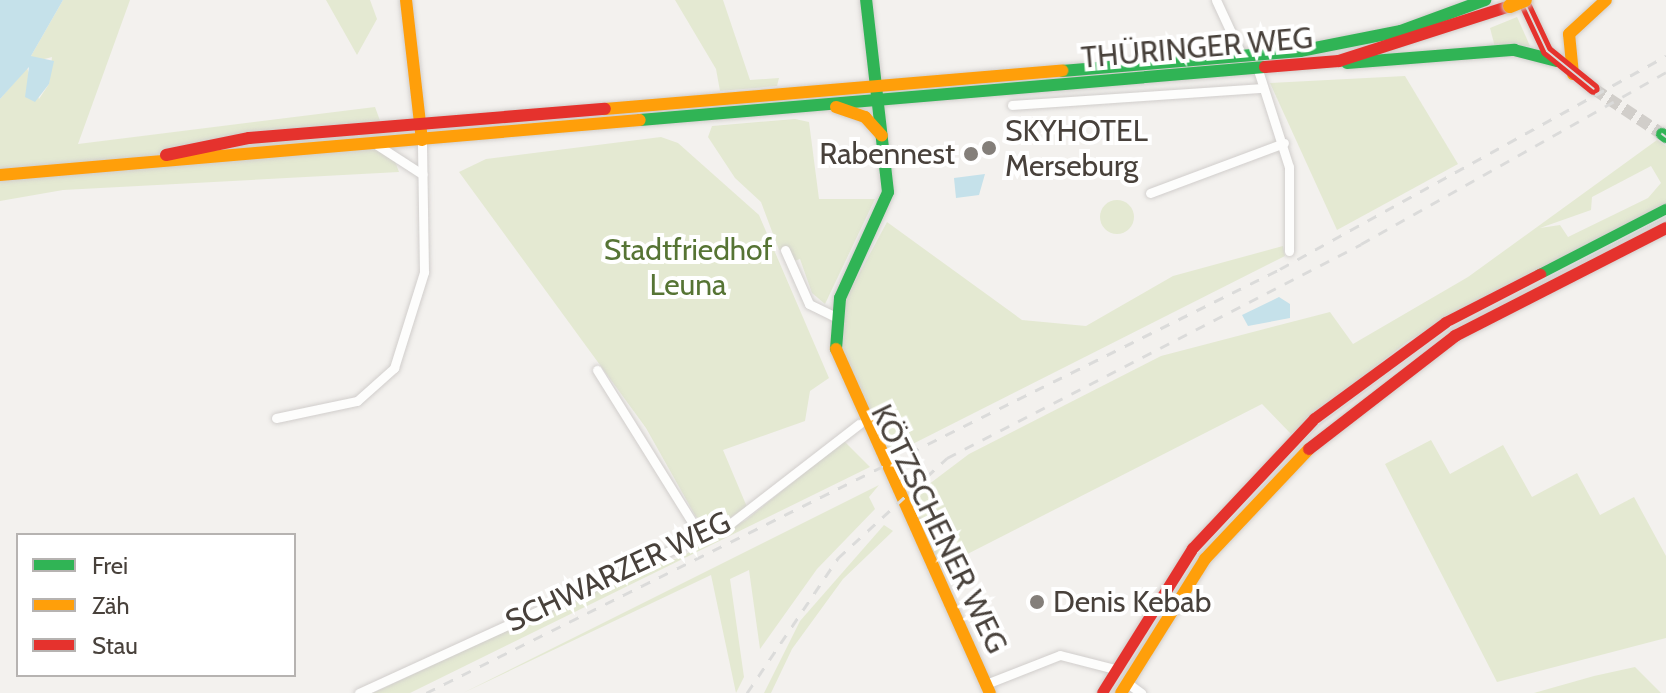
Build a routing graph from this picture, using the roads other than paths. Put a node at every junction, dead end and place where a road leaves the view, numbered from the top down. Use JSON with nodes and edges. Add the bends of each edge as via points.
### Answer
{"nodes":[{"id":1,"x":406,"y":0,"type":"edge"},
{"id":2,"x":866,"y":0,"type":"edge"},
{"id":3,"x":1216,"y":0,"type":"edge"},
{"id":4,"x":1485,"y":0,"type":"edge"},
{"id":5,"x":1606,"y":0,"type":"edge"},
{"id":6,"x":1520,"y":2,"type":"edge"},
{"id":7,"x":1242,"y":56,"type":"junction"},
{"id":8,"x":1339,"y":61,"type":"junction"},
{"id":9,"x":1557,"y":61,"type":"junction"},
{"id":10,"x":1258,"y":70,"type":"junction"},
{"id":11,"x":1573,"y":74,"type":"junction"},
{"id":12,"x":877,"y":87,"type":"junction"},
{"id":13,"x":1054,"y":87,"type":"junction"},
{"id":14,"x":1262,"y":88,"type":"junction"},
{"id":15,"x":1594,"y":89,"type":"tunnel mouth"},
{"id":16,"x":1055,"y":102,"type":"junction"},
{"id":17,"x":880,"y":103,"type":"junction"},
{"id":18,"x":1012,"y":105,"type":"dead end"},
{"id":19,"x":836,"y":107,"type":"junction"},
{"id":20,"x":422,"y":132,"type":"junction"},
{"id":21,"x":885,"y":141,"type":"junction"},
{"id":22,"x":1284,"y":143,"type":"junction"},
{"id":23,"x":374,"y":144,"type":"junction"},
{"id":24,"x":101,"y":167,"type":"junction"},
{"id":25,"x":422,"y":174,"type":"junction"},
{"id":26,"x":0,"y":175,"type":"edge"},
{"id":27,"x":1150,"y":193,"type":"dead end"},
{"id":28,"x":1666,"y":210,"type":"edge"},
{"id":29,"x":1666,"y":228,"type":"edge"},
{"id":30,"x":785,"y":250,"type":"dead end"},
{"id":31,"x":1289,"y":251,"type":"dead end"},
{"id":32,"x":836,"y":317,"type":"junction"},
{"id":33,"x":597,"y":370,"type":"dead end"},
{"id":34,"x":276,"y":418,"type":"dead end"},
{"id":35,"x":859,"y":424,"type":"junction"},
{"id":36,"x":702,"y":538,"type":"junction"},
{"id":37,"x":1115,"y":669,"type":"junction"},
{"id":38,"x":988,"y":688,"type":"edge"},
{"id":39,"x":1124,"y":688,"type":"edge"},
{"id":40,"x":359,"y":693,"type":"edge"},
{"id":41,"x":1103,"y":693,"type":"edge"},
{"id":42,"x":1141,"y":693,"type":"edge"}],
"edges":[{"from":1,"to":20,"type":"main road"},
{"from":2,"to":12,"type":"main road"},
{"from":3,"to":7,"type":"street"},
{"from":4,"to":7,"type":"main road","name":"THÜRINGER WEG","via":[[1389,34]]},
{"from":5,"to":11,"type":"main road","via":[[1569,34]]},
{"from":6,"to":8,"type":"main road","name":"THÜRINGER WEG"},
{"from":6,"to":9,"type":"main road"},
{"from":7,"to":12,"type":"main road","name":"THÜRINGER WEG"},
{"from":8,"to":9,"type":"main road","via":[[1371,65],[1514,50]]},
{"from":8,"to":10,"type":"main road","name":"THÜRINGER WEG"},
{"from":9,"to":11,"type":"main road"},
{"from":10,"to":13,"type":"main road","name":"THÜRINGER WEG"},
{"from":10,"to":14,"type":"street"},
{"from":11,"to":15,"type":"main road"},
{"from":12,"to":17,"type":"main road"},
{"from":12,"to":20,"type":"main road","name":"THÜRINGER WEG"},
{"from":13,"to":16,"type":"street"},
{"from":13,"to":17,"type":"main road","name":"THÜRINGER WEG"},
{"from":14,"to":16,"type":"street","name":"THÜRINGER WEG"},
{"from":14,"to":22,"type":"street"},
{"from":16,"to":18,"type":"street","name":"THÜRINGER WEG"},
{"from":17,"to":19,"type":"main road","name":"THÜRINGER WEG"},
{"from":17,"to":21,"type":"main road"},
{"from":19,"to":20,"type":"main road","name":"THÜRINGER WEG"},
{"from":19,"to":21,"type":"main road","via":[[865,117]]},
{"from":20,"to":23,"type":"main road"},
{"from":20,"to":24,"type":"main road","via":[[249,138]]},
{"from":20,"to":25,"type":"street"},
{"from":21,"to":32,"type":"main road","via":[[883,212]]},
{"from":22,"to":27,"type":"street"},
{"from":22,"to":31,"type":"street"},
{"from":23,"to":24,"type":"main road"},
{"from":23,"to":25,"type":"street"},
{"from":24,"to":26,"type":"main road"},
{"from":25,"to":34,"type":"street","via":[[424,272],[394,368],[357,401]]},
{"from":28,"to":37,"type":"main road","via":[[1481,304],[1392,359],[1293,439],[1219,517]]},
{"from":29,"to":39,"type":"main road","via":[[1455,336],[1325,432],[1231,526]]},
{"from":30,"to":32,"type":"street","via":[[809,304]]},
{"from":32,"to":35,"type":"main road","name":"KÖTZSCHENER WEG","via":[[842,387]]},
{"from":33,"to":36,"type":"street"},
{"from":35,"to":36,"type":"street","name":"SCHWARZER WEG"},
{"from":35,"to":38,"type":"main road","name":"KÖTZSCHENER WEG"},
{"from":36,"to":40,"type":"street","name":"SCHWARZER WEG"},
{"from":37,"to":38,"type":"street","via":[[1060,655]]},
{"from":37,"to":41,"type":"main road"},
{"from":39,"to":42,"type":"street"}]}
